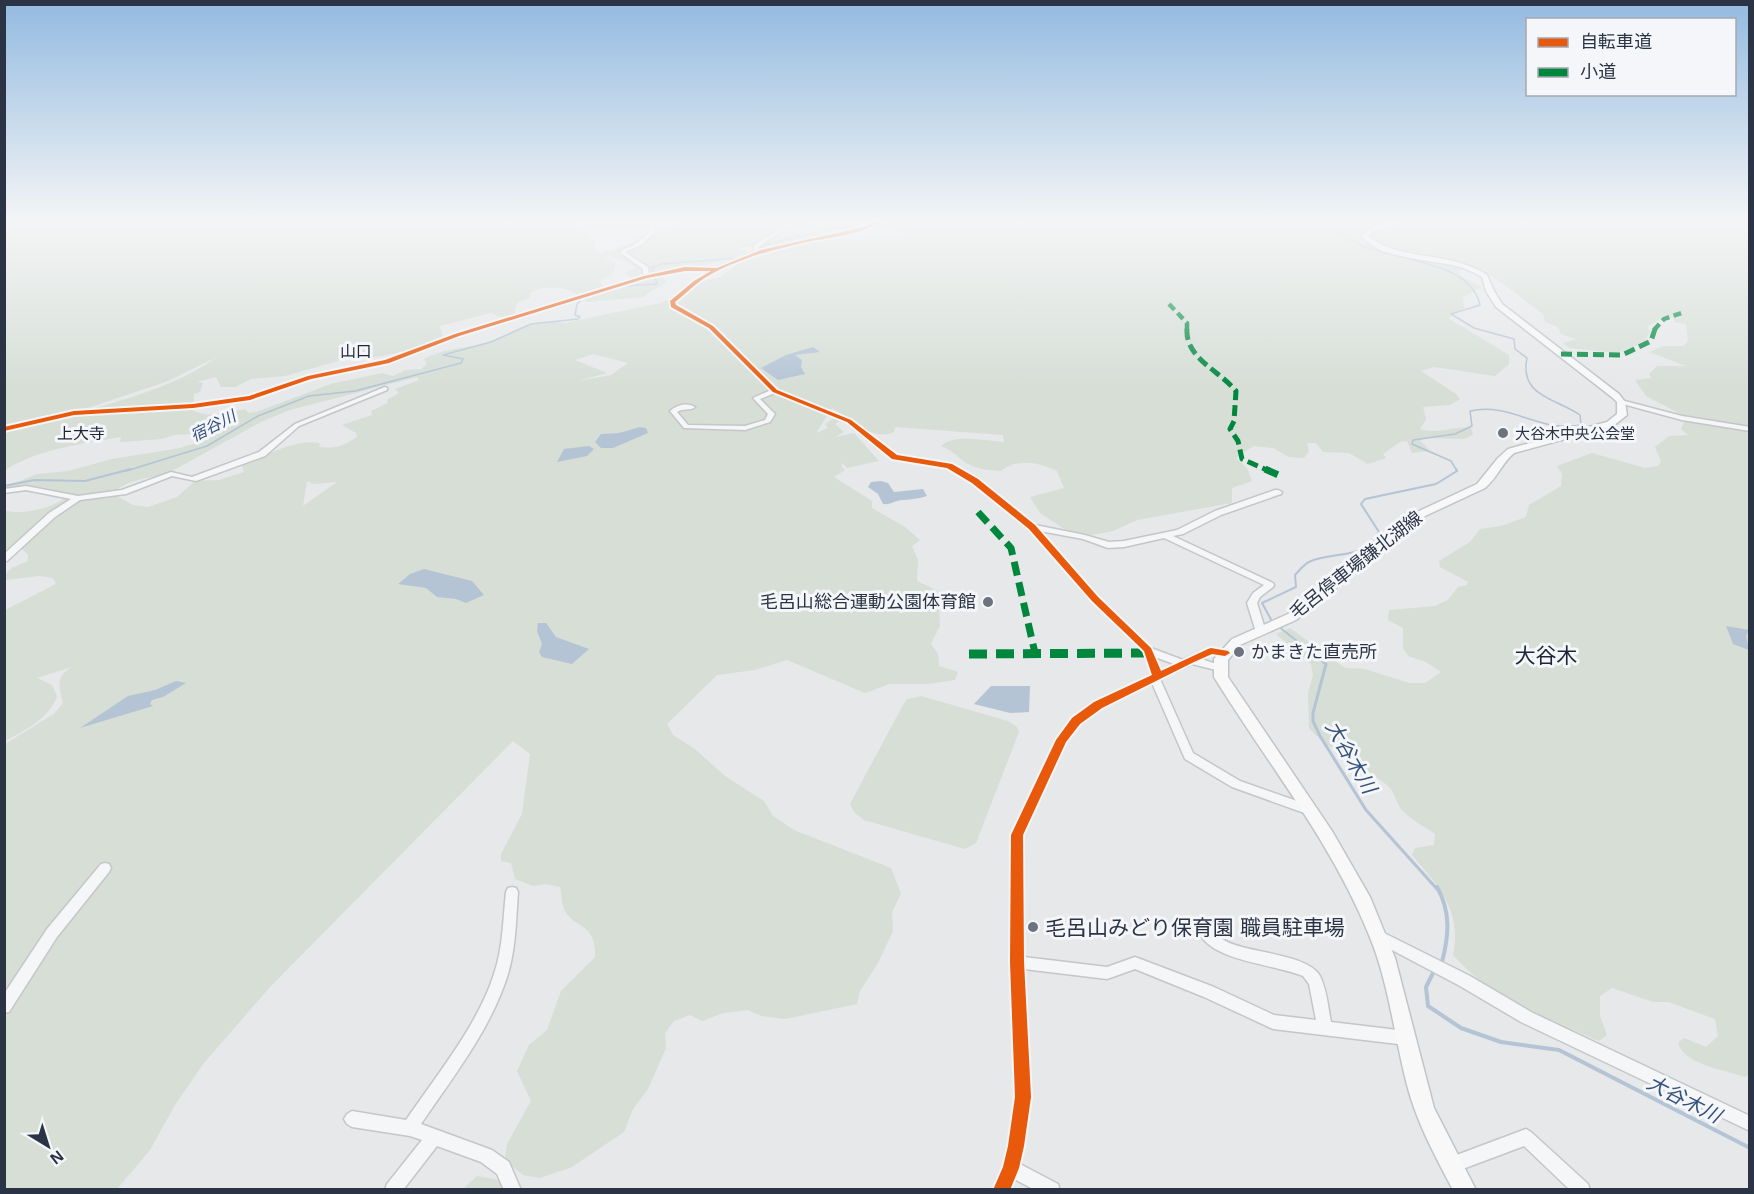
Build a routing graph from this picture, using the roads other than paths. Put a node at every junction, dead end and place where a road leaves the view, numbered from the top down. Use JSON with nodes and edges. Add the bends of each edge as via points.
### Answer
{"nodes":[{"id":1,"x":646,"y":277,"type":"edge"},
{"id":2,"x":705,"y":277,"type":"edge"},
{"id":3,"x":1485,"y":277,"type":"edge"},
{"id":4,"x":771,"y":388,"type":"junction"},
{"id":5,"x":385,"y":389,"type":"dead end"},
{"id":6,"x":1621,"y":402,"type":"junction"},
{"id":7,"x":692,"y":407,"type":"dead end"},
{"id":8,"x":4,"y":429,"type":"edge"},
{"id":9,"x":1749,"y":429,"type":"edge"},
{"id":10,"x":4,"y":491,"type":"edge"},
{"id":11,"x":1278,"y":492,"type":"dead end"},
{"id":12,"x":78,"y":498,"type":"junction"},
{"id":13,"x":1032,"y":527,"type":"junction"},
{"id":14,"x":1165,"y":535,"type":"junction"},
{"id":15,"x":4,"y":559,"type":"edge"},
{"id":16,"x":1272,"y":628,"type":"junction"},
{"id":17,"x":1148,"y":650,"type":"junction"},
{"id":18,"x":1222,"y":661,"type":"junction"},
{"id":19,"x":1187,"y":662,"type":"junction"},
{"id":20,"x":1156,"y":677,"type":"junction"},
{"id":21,"x":1310,"y":810,"type":"junction"},
{"id":22,"x":105,"y":868,"type":"dead end"},
{"id":23,"x":512,"y":892,"type":"dead end"},
{"id":24,"x":1206,"y":933,"type":"dead end"},
{"id":25,"x":1379,"y":937,"type":"junction"},
{"id":26,"x":1017,"y":962,"type":"junction"},
{"id":27,"x":4,"y":1007,"type":"edge"},
{"id":28,"x":1325,"y":1028,"type":"junction"},
{"id":29,"x":1406,"y":1038,"type":"junction"},
{"id":30,"x":352,"y":1119,"type":"dead end"},
{"id":31,"x":1749,"y":1125,"type":"edge"},
{"id":32,"x":410,"y":1128,"type":"junction"},
{"id":33,"x":433,"y":1138,"type":"junction"},
{"id":34,"x":1452,"y":1165,"type":"junction"},
{"id":35,"x":1011,"y":1168,"type":"junction"},
{"id":36,"x":393,"y":1190,"type":"edge"},
{"id":37,"x":513,"y":1190,"type":"edge"},
{"id":38,"x":1001,"y":1190,"type":"edge"},
{"id":39,"x":1052,"y":1190,"type":"edge"},
{"id":40,"x":1465,"y":1190,"type":"edge"},
{"id":41,"x":1582,"y":1190,"type":"edge"}],
"edges":[{"from":1,"to":8,"type":"street","via":[[457,335],[387,362],[310,377],[250,398],[193,406],[75,413]]},
{"from":2,"to":4,"type":"street","via":[[673,306],[711,327]]},
{"from":3,"to":6,"type":"main road","via":[[1494,298],[1508,314]]},
{"from":4,"to":7,"type":"street","via":[[757,396],[771,418],[752,428],[686,427],[673,411]]},
{"from":4,"to":13,"type":"street","via":[[849,421],[899,459],[959,470]]},
{"from":5,"to":12,"type":"street","via":[[297,425],[273,447],[244,462],[193,479],[171,474],[123,492]]},
{"from":6,"to":9,"type":"street","via":[[1682,418]]},
{"from":6,"to":16,"type":"main road","name":"毛呂停車場鎌北湖線","via":[[1622,415],[1611,424],[1511,451],[1498,461],[1483,485],[1421,514],[1301,611]]},
{"from":10,"to":12,"type":"street","via":[[31,488]]},
{"from":11,"to":14,"type":"street"},
{"from":12,"to":15,"type":"street","via":[[52,515]]},
{"from":13,"to":14,"type":"street","via":[[1108,545]]},
{"from":13,"to":17,"type":"street","via":[[1095,599]]},
{"from":14,"to":16,"type":"street","via":[[1270,585],[1252,603],[1254,616]]},
{"from":16,"to":18,"type":"main road","name":"毛呂停車場鎌北湖線","via":[[1236,642]]},
{"from":17,"to":19,"type":"street"},
{"from":17,"to":20,"type":"street"},
{"from":18,"to":19,"type":"street"},
{"from":18,"to":19,"type":"street","via":[[1211,651]]},
{"from":18,"to":21,"type":"main road","via":[[1221,677]]},
{"from":19,"to":20,"type":"street"},
{"from":20,"to":21,"type":"street","via":[[1189,756],[1236,784]]},
{"from":20,"to":26,"type":"street","via":[[1087,712],[1061,740],[1017,835]]},
{"from":21,"to":25,"type":"main road","via":[[1349,872]]},
{"from":22,"to":27,"type":"street","via":[[52,933]]},
{"from":23,"to":32,"type":"street","via":[[498,982],[474,1031]]},
{"from":24,"to":28,"type":"street","via":[[1216,942],[1254,957],[1308,970],[1314,978]]},
{"from":25,"to":29,"type":"main road","via":[[1396,987]]},
{"from":25,"to":31,"type":"street","via":[[1526,1017]]},
{"from":26,"to":28,"type":"street","via":[[1107,974],[1135,963],[1209,992],[1259,1018]]},
{"from":26,"to":35,"type":"street","via":[[1023,1097]]},
{"from":28,"to":29,"type":"street"},
{"from":29,"to":34,"type":"main road","via":[[1424,1108]]},
{"from":30,"to":32,"type":"street"},
{"from":32,"to":33,"type":"street"},
{"from":33,"to":36,"type":"street"},
{"from":33,"to":37,"type":"street","via":[[486,1156],[503,1168]]},
{"from":34,"to":40,"type":"main road"},
{"from":34,"to":41,"type":"street","via":[[1526,1137]]},
{"from":35,"to":38,"type":"street"},
{"from":35,"to":39,"type":"street"}]}
